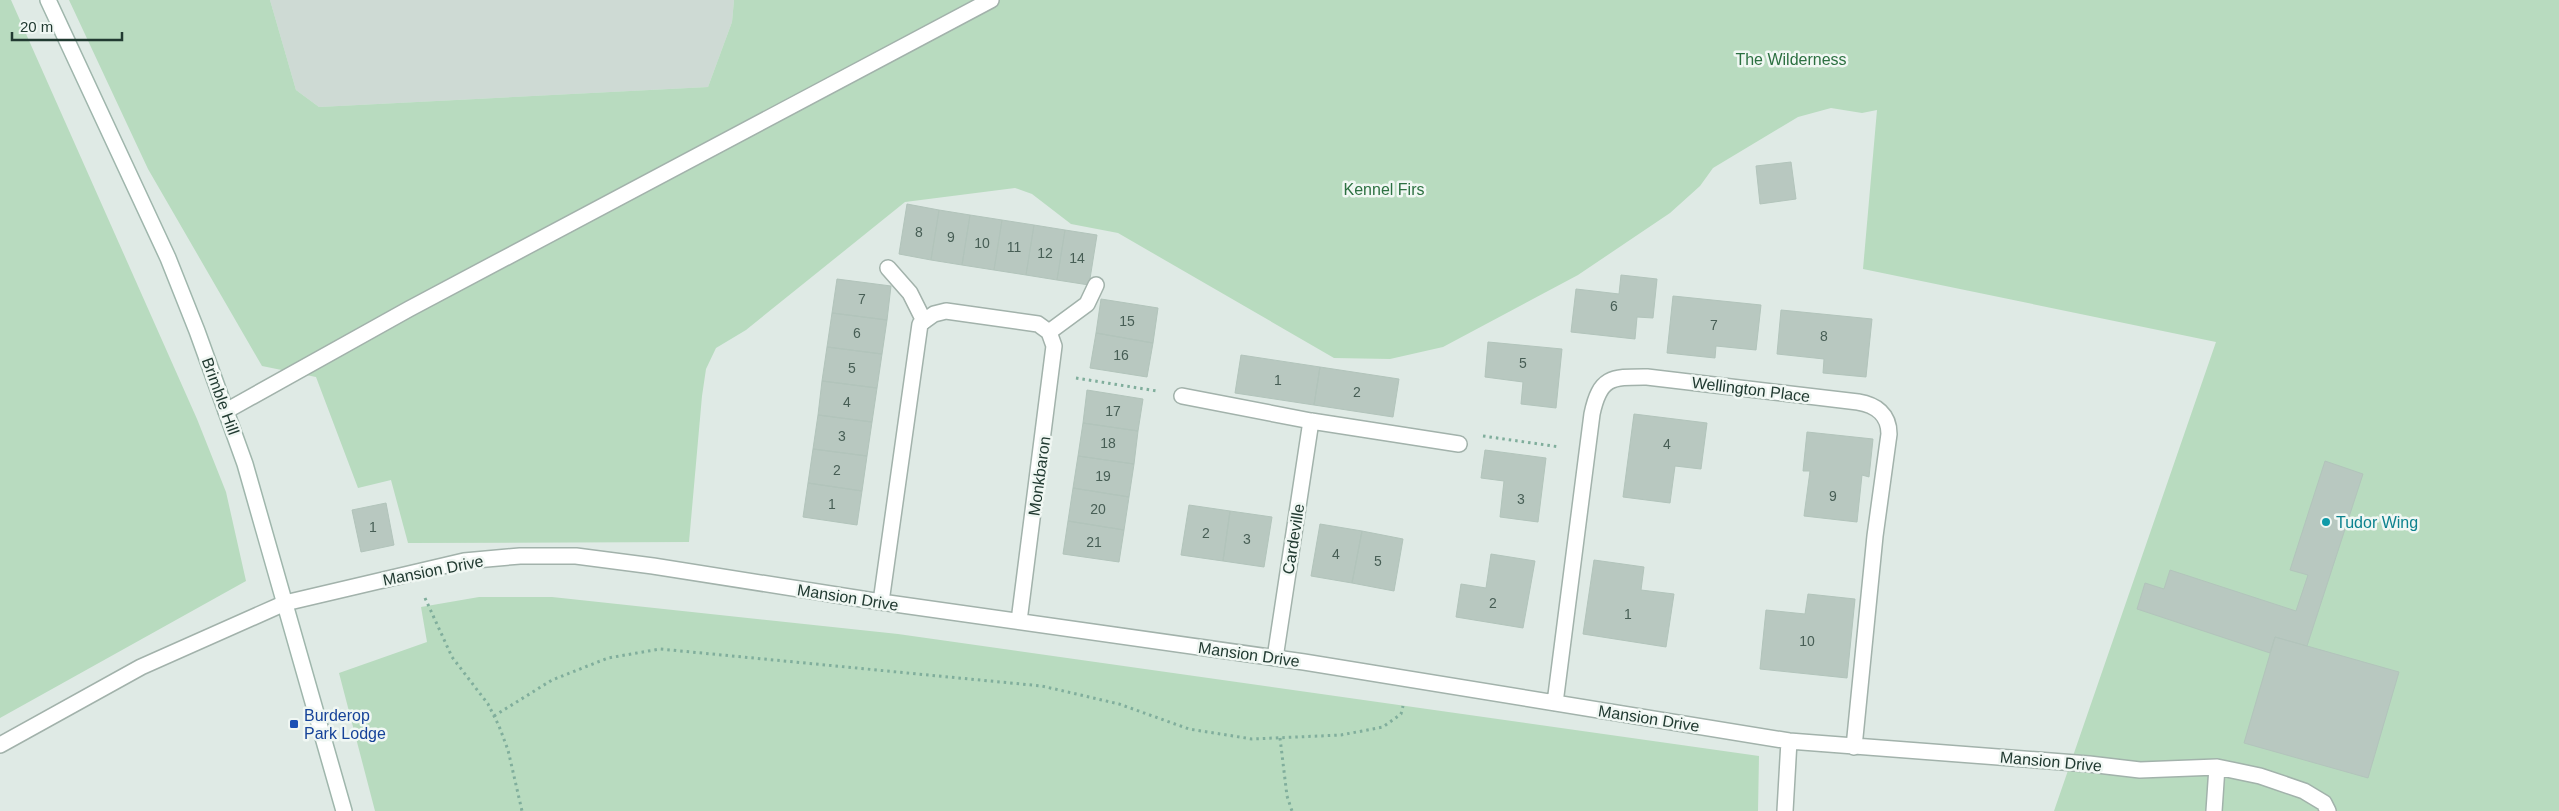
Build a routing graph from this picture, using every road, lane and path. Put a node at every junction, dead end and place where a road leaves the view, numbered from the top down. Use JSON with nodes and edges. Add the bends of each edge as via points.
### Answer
{"nodes":[{"id":1,"x":48,"y":0,"type":"edge"},
{"id":2,"x":991,"y":0,"type":"edge"},
{"id":3,"x":888,"y":268,"type":"dead end"},
{"id":4,"x":1096,"y":285,"type":"dead end"},
{"id":5,"x":924,"y":321,"type":"junction"},
{"id":6,"x":1050,"y":332,"type":"junction"},
{"id":7,"x":1052,"y":374,"type":"junction"},
{"id":8,"x":1182,"y":396,"type":"joint"},
{"id":9,"x":226,"y":411,"type":"junction"},
{"id":10,"x":1311,"y":420,"type":"junction"},
{"id":11,"x":1459,"y":444,"type":"joint"},
{"id":12,"x":1588,"y":452,"type":"junction"},
{"id":13,"x":414,"y":573,"type":"junction"},
{"id":14,"x":881,"y":602,"type":"junction"},
{"id":15,"x":285,"y":603,"type":"junction"},
{"id":16,"x":1019,"y":621,"type":"junction"},
{"id":17,"x":1275,"y":658,"type":"junction"},
{"id":18,"x":1410,"y":680,"type":"junction"},
{"id":19,"x":1555,"y":703,"type":"junction"},
{"id":20,"x":494,"y":716,"type":"junction"},
{"id":21,"x":1280,"y":738,"type":"junction"},
{"id":22,"x":1789,"y":740,"type":"junction"},
{"id":23,"x":0,"y":745,"type":"edge"},
{"id":24,"x":1854,"y":747,"type":"junction"},
{"id":25,"x":2217,"y":767,"type":"junction"},
{"id":26,"x":344,"y":811,"type":"edge"},
{"id":27,"x":522,"y":811,"type":"edge"},
{"id":28,"x":1292,"y":811,"type":"edge"},
{"id":29,"x":1785,"y":811,"type":"edge"},
{"id":30,"x":2214,"y":811,"type":"edge"},
{"id":31,"x":2328,"y":811,"type":"edge"}],
"edges":[{"from":1,"to":9,"type":"street","name":"Brimble Hill","via":[[168,258]]},
{"from":2,"to":9,"type":"street","via":[[409,309]]},
{"from":3,"to":5,"type":"street","via":[[910,292]]},
{"from":4,"to":6,"type":"street","via":[[1087,304]]},
{"from":5,"to":6,"type":"street","via":[[946,311],[1038,324]]},
{"from":5,"to":14,"type":"street","via":[[918,328]]},
{"from":6,"to":7,"type":"street","name":"Monkbaron","via":[[1054,346]]},
{"from":7,"to":8,"type":"path"},
{"from":7,"to":16,"type":"street","name":"Monkbaron"},
{"from":8,"to":10,"type":"street"},
{"from":9,"to":15,"type":"street","name":"Brimble Hill","via":[[245,464]]},
{"from":10,"to":11,"type":"street"},
{"from":10,"to":17,"type":"street","name":"Cardeville"},
{"from":11,"to":12,"type":"path","via":[[1476,434]]},
{"from":12,"to":19,"type":"street","name":"Wellington Place"},
{"from":12,"to":24,"type":"street","name":"Wellington Place","via":[[1598,391],[1604,384],[1624,377],[1858,402],[1883,412],[1890,426],[1889,442],[1875,536]]},
{"from":13,"to":14,"type":"street","name":"Mansion Drive","via":[[464,561],[576,556]]},
{"from":13,"to":15,"type":"street","name":"Mansion Drive"},
{"from":13,"to":20,"type":"path","via":[[452,657]]},
{"from":14,"to":16,"type":"street","name":"Mansion Drive"},
{"from":15,"to":23,"type":"street","name":"Mansion Drive","via":[[141,667]]},
{"from":15,"to":26,"type":"street","name":"Brimble Hill"},
{"from":16,"to":17,"type":"street","name":"Mansion Drive"},
{"from":17,"to":18,"type":"street","name":"Mansion Drive"},
{"from":18,"to":19,"type":"street","name":"Mansion Drive"},
{"from":18,"to":21,"type":"path","via":[[1401,714],[1383,727],[1341,735]]},
{"from":19,"to":22,"type":"street","name":"Mansion Drive"},
{"from":20,"to":21,"type":"path","via":[[552,680],[608,658],[660,649],[1042,686],[1120,704],[1189,729],[1252,739]]},
{"from":20,"to":27,"type":"path","via":[[508,750]]},
{"from":21,"to":28,"type":"path","via":[[1287,796]]},
{"from":22,"to":24,"type":"street","name":"Mansion Drive"},
{"from":22,"to":29,"type":"street"},
{"from":24,"to":25,"type":"street","name":"Mansion Drive","via":[[2140,770]]},
{"from":25,"to":30,"type":"street"},
{"from":25,"to":31,"type":"street","name":"Mansion Drive","via":[[2304,790],[2324,803]]}]}
